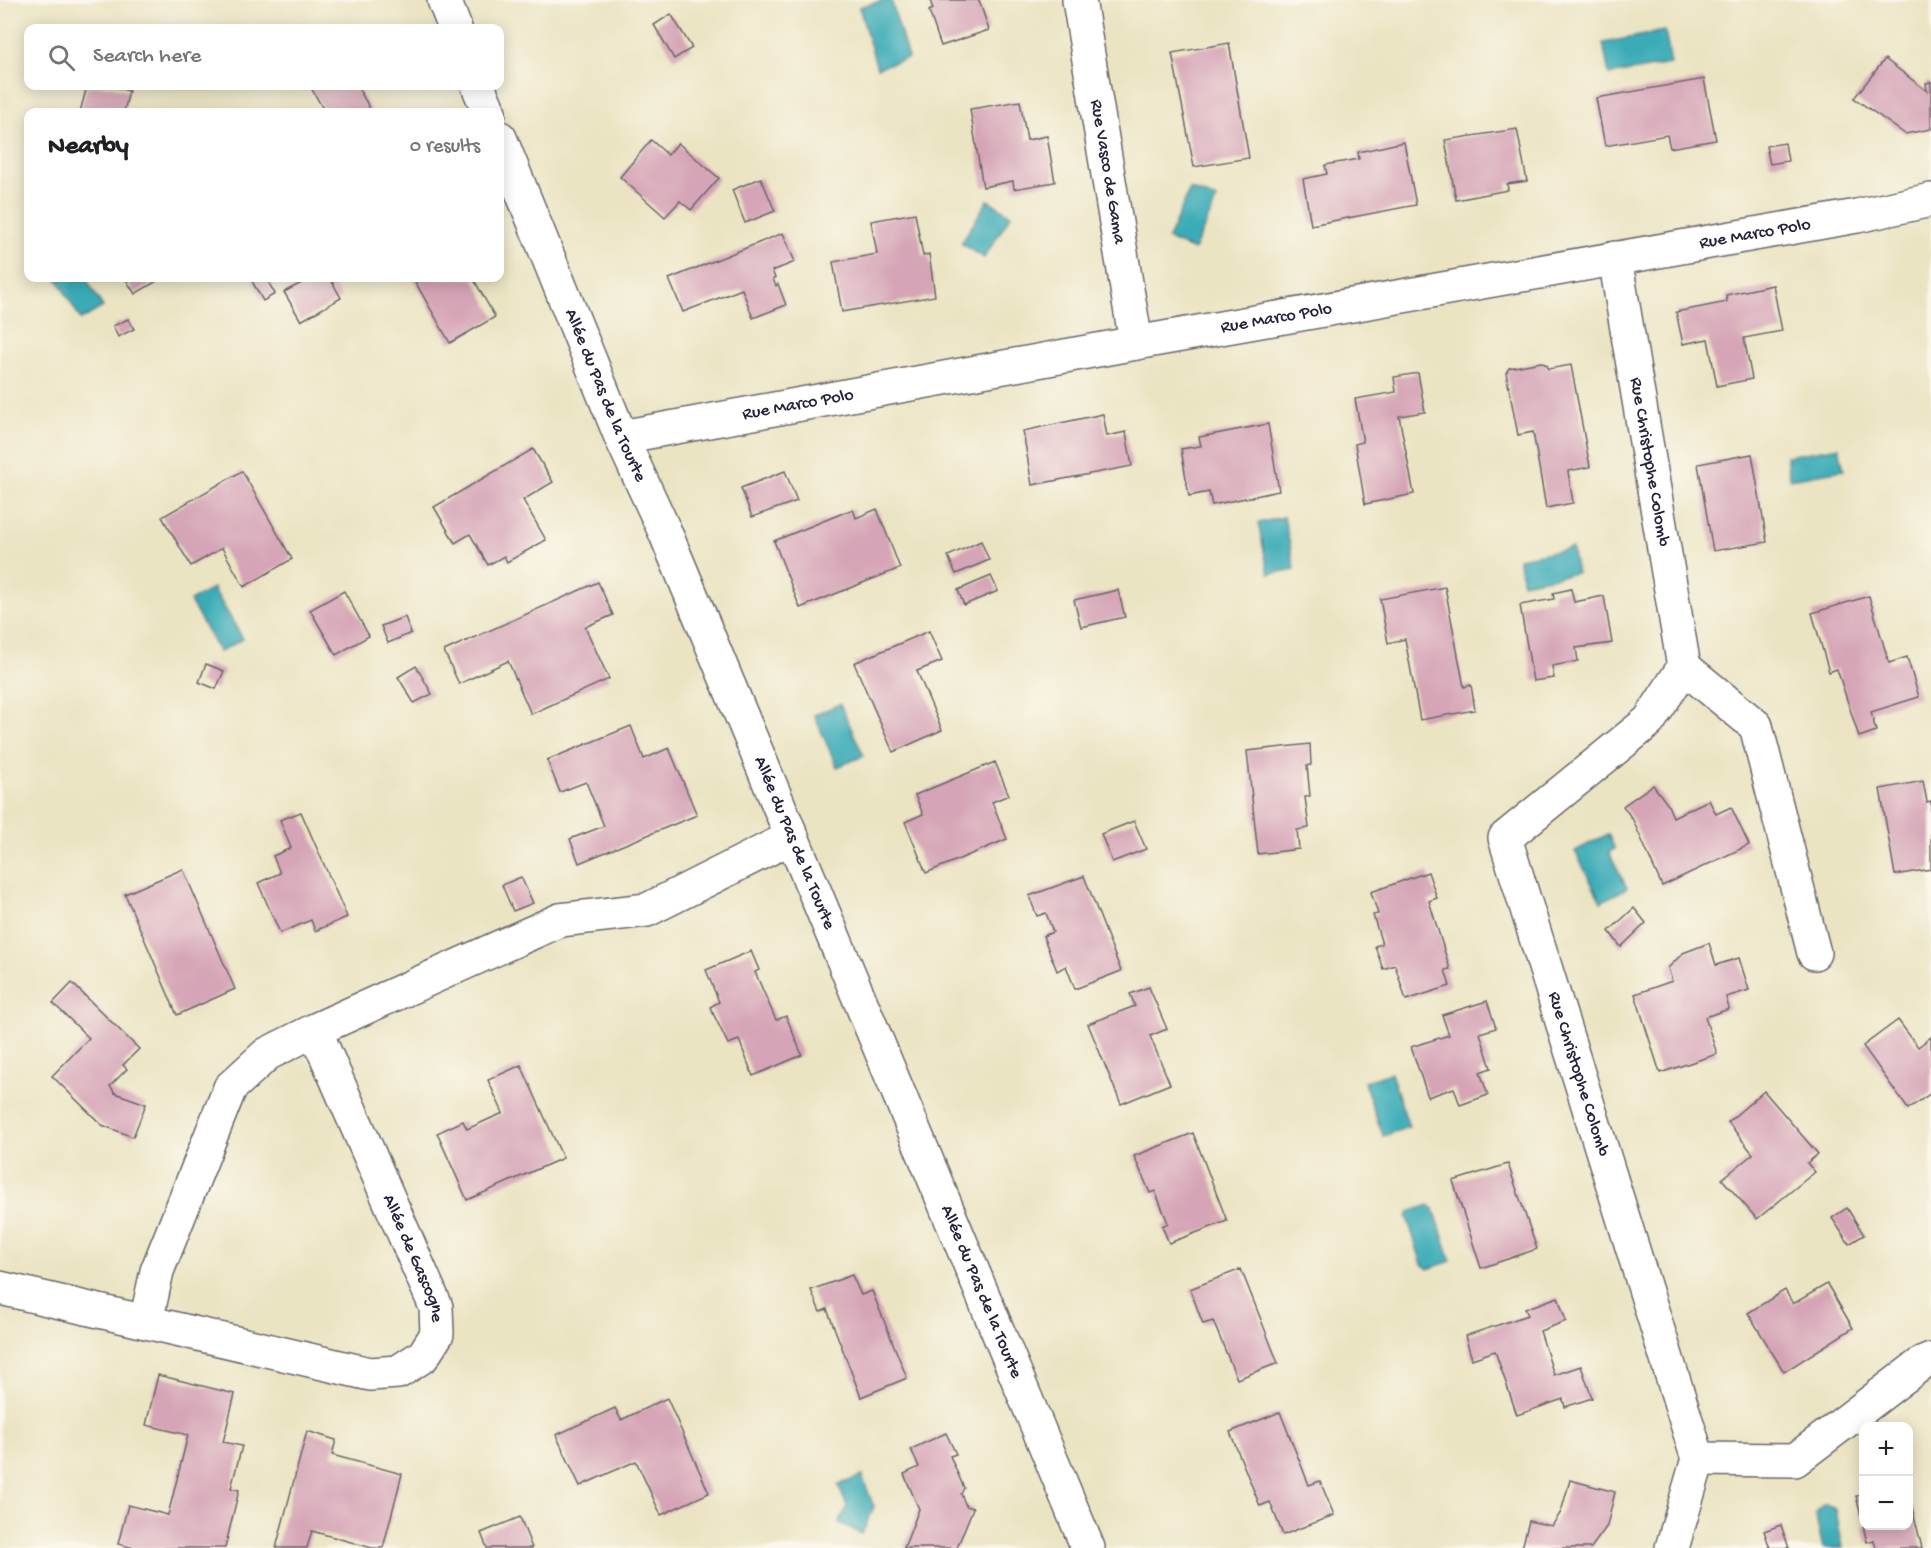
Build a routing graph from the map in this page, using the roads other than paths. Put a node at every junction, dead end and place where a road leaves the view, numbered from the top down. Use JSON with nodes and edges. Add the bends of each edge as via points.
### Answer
{"nodes":[{"id":1,"x":444,"y":0,"type":"edge"},
{"id":2,"x":1079,"y":0,"type":"edge"},
{"id":3,"x":453,"y":24,"type":"edge"},
{"id":4,"x":480,"y":90,"type":"edge"},
{"id":5,"x":487,"y":108,"type":"edge"},
{"id":6,"x":504,"y":148,"type":"edge"},
{"id":7,"x":1931,"y":200,"type":"edge"},
{"id":8,"x":1615,"y":258,"type":"junction"},
{"id":9,"x":1136,"y":343,"type":"junction"},
{"id":10,"x":621,"y":437,"type":"junction"},
{"id":11,"x":1684,"y":667,"type":"junction"},
{"id":12,"x":792,"y":837,"type":"junction"},
{"id":13,"x":1814,"y":953,"type":"dead end"},
{"id":14,"x":315,"y":1030,"type":"junction"},
{"id":15,"x":0,"y":1288,"type":"edge"},
{"id":16,"x":146,"y":1322,"type":"junction"},
{"id":17,"x":1931,"y":1360,"type":"edge"},
{"id":18,"x":1698,"y":1459,"type":"junction"},
{"id":19,"x":1088,"y":1548,"type":"edge"},
{"id":20,"x":1672,"y":1548,"type":"edge"}],
"edges":[{"from":1,"to":3,"type":"street"},
{"from":2,"to":9,"type":"street","name":"Rue Vasco de Gama"},
{"from":4,"to":5,"type":"street"},
{"from":6,"to":10,"type":"street","name":"Allée du Pas de la Tourte"},
{"from":7,"to":8,"type":"street","name":"Rue Marco Polo"},
{"from":8,"to":9,"type":"street","name":"Rue Marco Polo"},
{"from":8,"to":11,"type":"street","name":"Rue Christophe Colomb"},
{"from":9,"to":10,"type":"street","name":"Rue Marco Polo"},
{"from":10,"to":12,"type":"street","name":"Allée du Pas de la Tourte","via":[[665,532]]},
{"from":11,"to":13,"type":"street","via":[[1756,726]]},
{"from":11,"to":18,"type":"street","name":"Rue Christophe Colomb","via":[[1649,721],[1505,838]]},
{"from":12,"to":14,"type":"street","via":[[647,910],[560,920]]},
{"from":12,"to":19,"type":"street","name":"Allée du Pas de la Tourte"},
{"from":14,"to":16,"type":"street","via":[[267,1054],[230,1088],[157,1271]]},
{"from":14,"to":16,"type":"street","name":"Allée de Gascogne","via":[[436,1307],[437,1334],[423,1356],[398,1372],[370,1374]]},
{"from":15,"to":16,"type":"street","name":"Allée de Gascogne"},
{"from":17,"to":18,"type":"street","via":[[1795,1460]]},
{"from":18,"to":20,"type":"street"}]}
